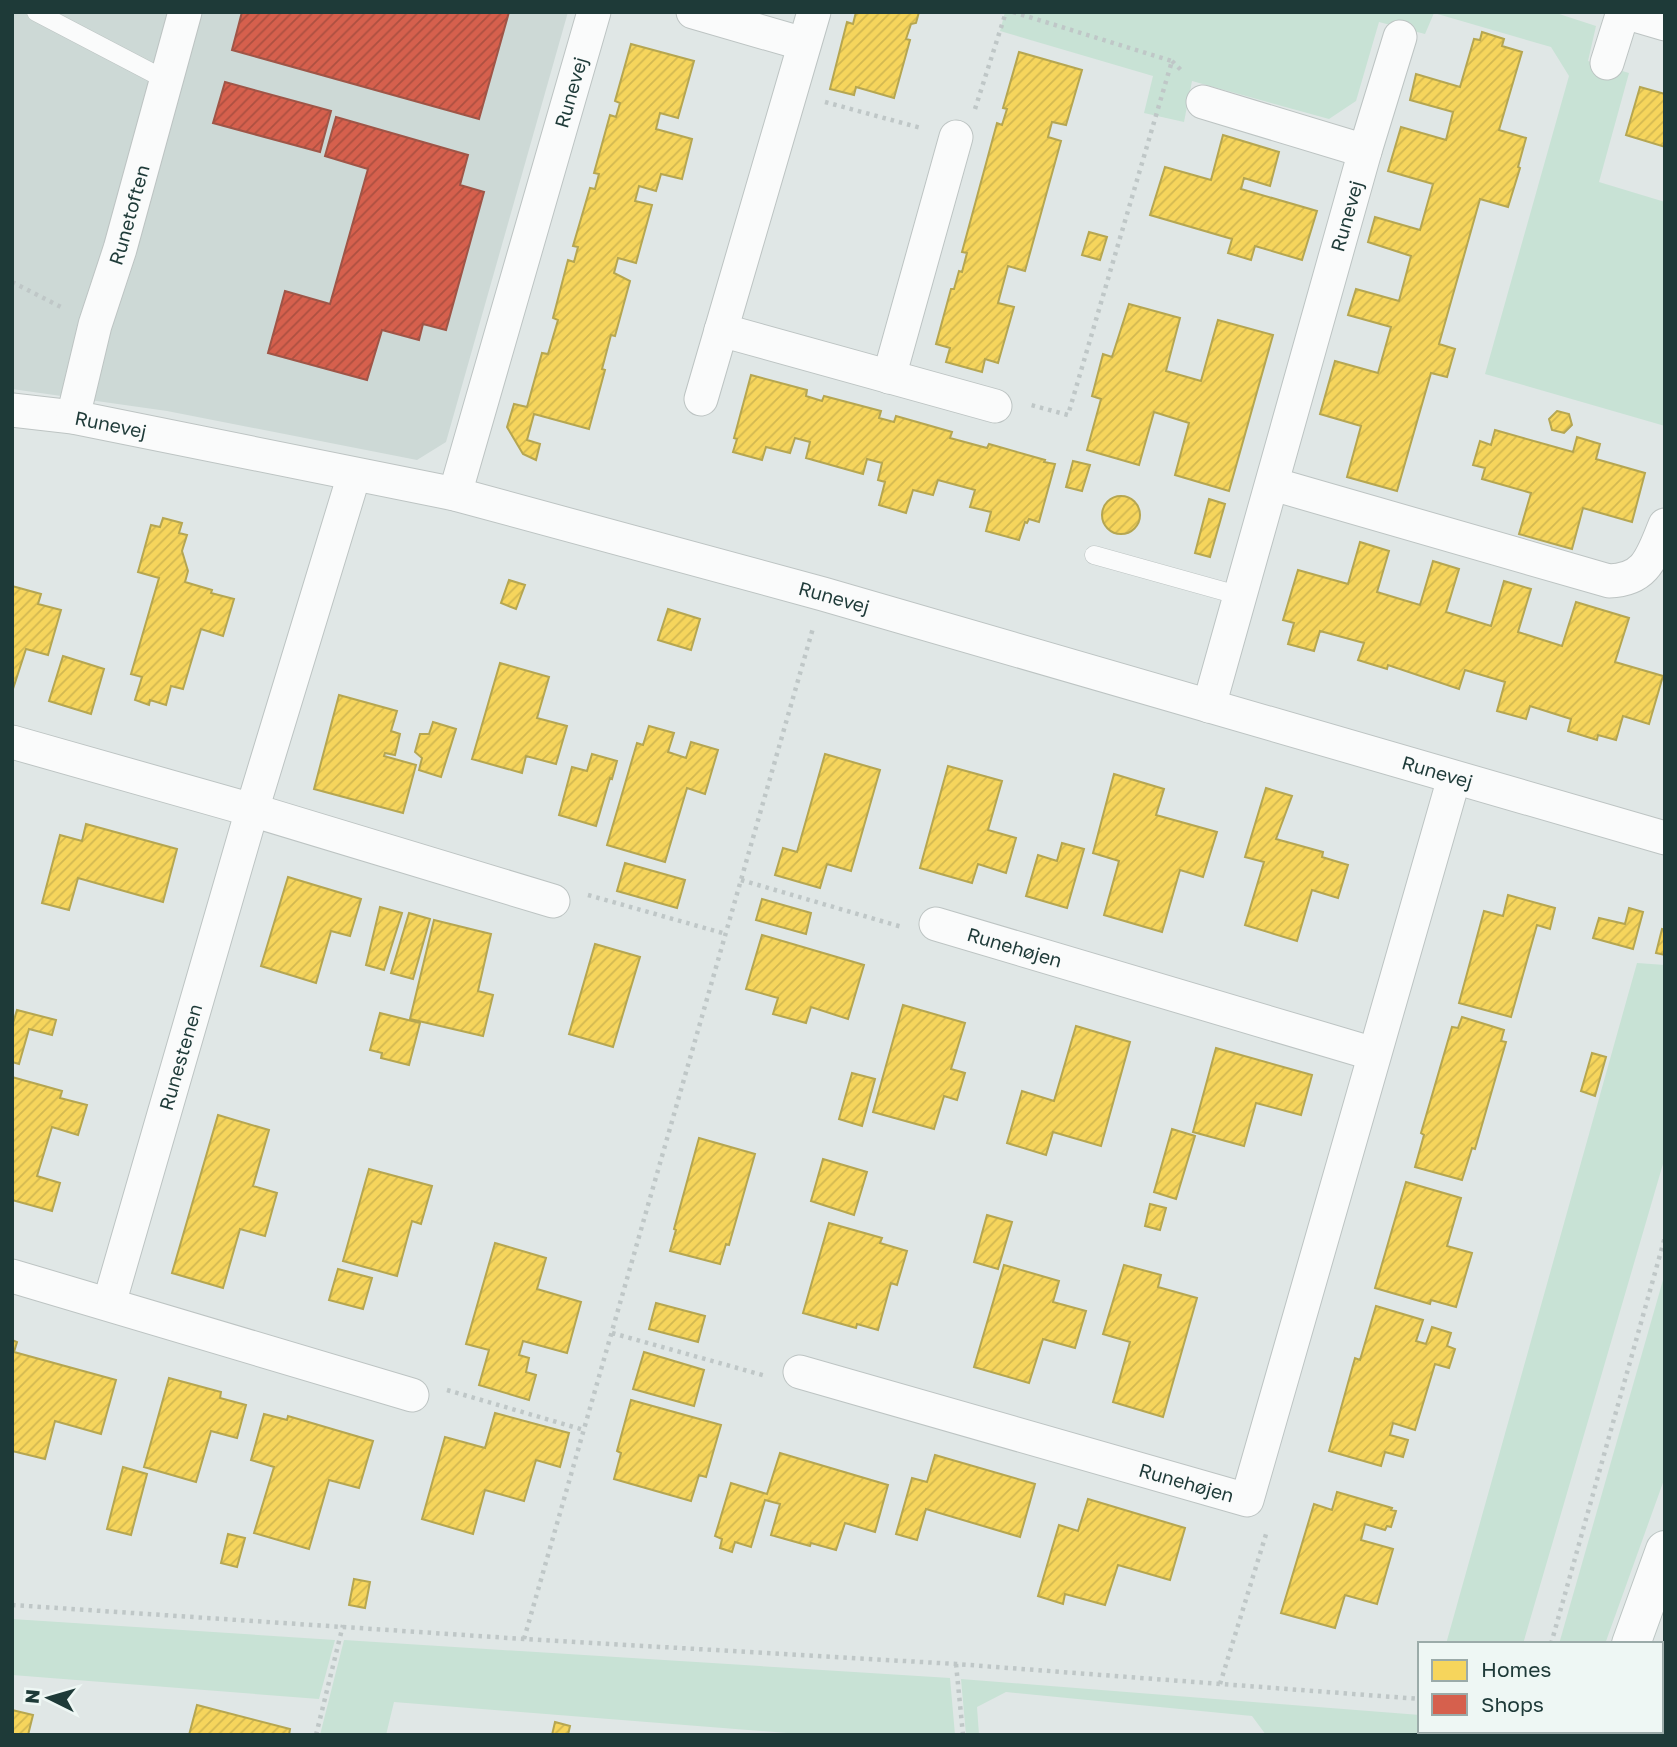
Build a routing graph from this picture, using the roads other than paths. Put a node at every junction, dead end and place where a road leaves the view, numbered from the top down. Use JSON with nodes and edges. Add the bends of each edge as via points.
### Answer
{"nodes":[{"id":1,"x":36,"y":12,"type":"edge"},
{"id":2,"x":185,"y":12,"type":"edge"},
{"id":3,"x":594,"y":12,"type":"edge"},
{"id":4,"x":693,"y":12,"type":"edge"},
{"id":5,"x":814,"y":12,"type":"edge"},
{"id":6,"x":1623,"y":12,"type":"edge"},
{"id":7,"x":1665,"y":24,"type":"edge"},
{"id":8,"x":1400,"y":37,"type":"dead end"},
{"id":9,"x":804,"y":44,"type":"junction"},
{"id":10,"x":1607,"y":63,"type":"dead end"},
{"id":11,"x":166,"y":80,"type":"junction"},
{"id":12,"x":1203,"y":102,"type":"dead end"},
{"id":13,"x":956,"y":137,"type":"road end"},
{"id":14,"x":1366,"y":151,"type":"junction"},
{"id":15,"x":721,"y":330,"type":"junction"},
{"id":16,"x":888,"y":377,"type":"junction"},
{"id":17,"x":701,"y":399,"type":"dead end"},
{"id":18,"x":995,"y":407,"type":"road end"},
{"id":19,"x":12,"y":410,"type":"edge"},
{"id":20,"x":73,"y":417,"type":"junction"},
{"id":21,"x":354,"y":475,"type":"junction"},
{"id":22,"x":1273,"y":484,"type":"junction"},
{"id":23,"x":455,"y":494,"type":"junction"},
{"id":24,"x":1665,"y":525,"type":"edge"},
{"id":25,"x":1094,"y":555,"type":"dead end"},
{"id":26,"x":1241,"y":596,"type":"junction"},
{"id":27,"x":1209,"y":706,"type":"junction"},
{"id":28,"x":12,"y":742,"type":"edge"},
{"id":29,"x":1454,"y":778,"type":"junction"},
{"id":30,"x":252,"y":810,"type":"junction"},
{"id":31,"x":1665,"y":838,"type":"edge"},
{"id":32,"x":553,"y":901,"type":"road end"},
{"id":33,"x":936,"y":924,"type":"road end"},
{"id":34,"x":1374,"y":1054,"type":"junction"},
{"id":35,"x":12,"y":1276,"type":"edge"},
{"id":36,"x":109,"y":1304,"type":"junction"},
{"id":37,"x":800,"y":1372,"type":"road end"},
{"id":38,"x":412,"y":1395,"type":"road end"},
{"id":39,"x":1665,"y":1550,"type":"edge"},
{"id":40,"x":1632,"y":1642,"type":"edge"}],
"edges":[{"from":1,"to":11,"type":"lane"},
{"from":2,"to":11,"type":"street","name":"Runetoften"},
{"from":3,"to":23,"type":"street","name":"Runevej"},
{"from":4,"to":9,"type":"street"},
{"from":5,"to":9,"type":"street"},
{"from":6,"to":7,"type":"street"},
{"from":6,"to":10,"type":"street"},
{"from":8,"to":14,"type":"street","name":"Runevej"},
{"from":9,"to":15,"type":"street"},
{"from":11,"to":20,"type":"street","name":"Runetoften"},
{"from":12,"to":14,"type":"street"},
{"from":13,"to":16,"type":"street"},
{"from":14,"to":22,"type":"street","name":"Runevej"},
{"from":15,"to":16,"type":"street"},
{"from":15,"to":17,"type":"street"},
{"from":16,"to":18,"type":"street"},
{"from":19,"to":20,"type":"street","name":"Runevej"},
{"from":20,"to":21,"type":"street","name":"Runevej"},
{"from":21,"to":23,"type":"street","name":"Runevej"},
{"from":21,"to":30,"type":"street","name":"Runestenen"},
{"from":22,"to":24,"type":"street","via":[[1609,582],[1626,581],[1640,572]]},
{"from":22,"to":26,"type":"street","name":"Runevej"},
{"from":23,"to":27,"type":"street","name":"Runevej"},
{"from":25,"to":26,"type":"lane"},
{"from":26,"to":27,"type":"street","name":"Runevej"},
{"from":27,"to":29,"type":"street","name":"Runevej"},
{"from":28,"to":30,"type":"street"},
{"from":29,"to":31,"type":"street","name":"Runevej"},
{"from":29,"to":34,"type":"street","name":"Runehøjen"},
{"from":30,"to":32,"type":"street"},
{"from":30,"to":36,"type":"street","name":"Runestenen"},
{"from":33,"to":34,"type":"street","name":"Runehøjen"},
{"from":34,"to":37,"type":"street","name":"Runehøjen","via":[[1247,1500]]},
{"from":35,"to":36,"type":"street"},
{"from":36,"to":38,"type":"street"},
{"from":39,"to":40,"type":"street"}]}
